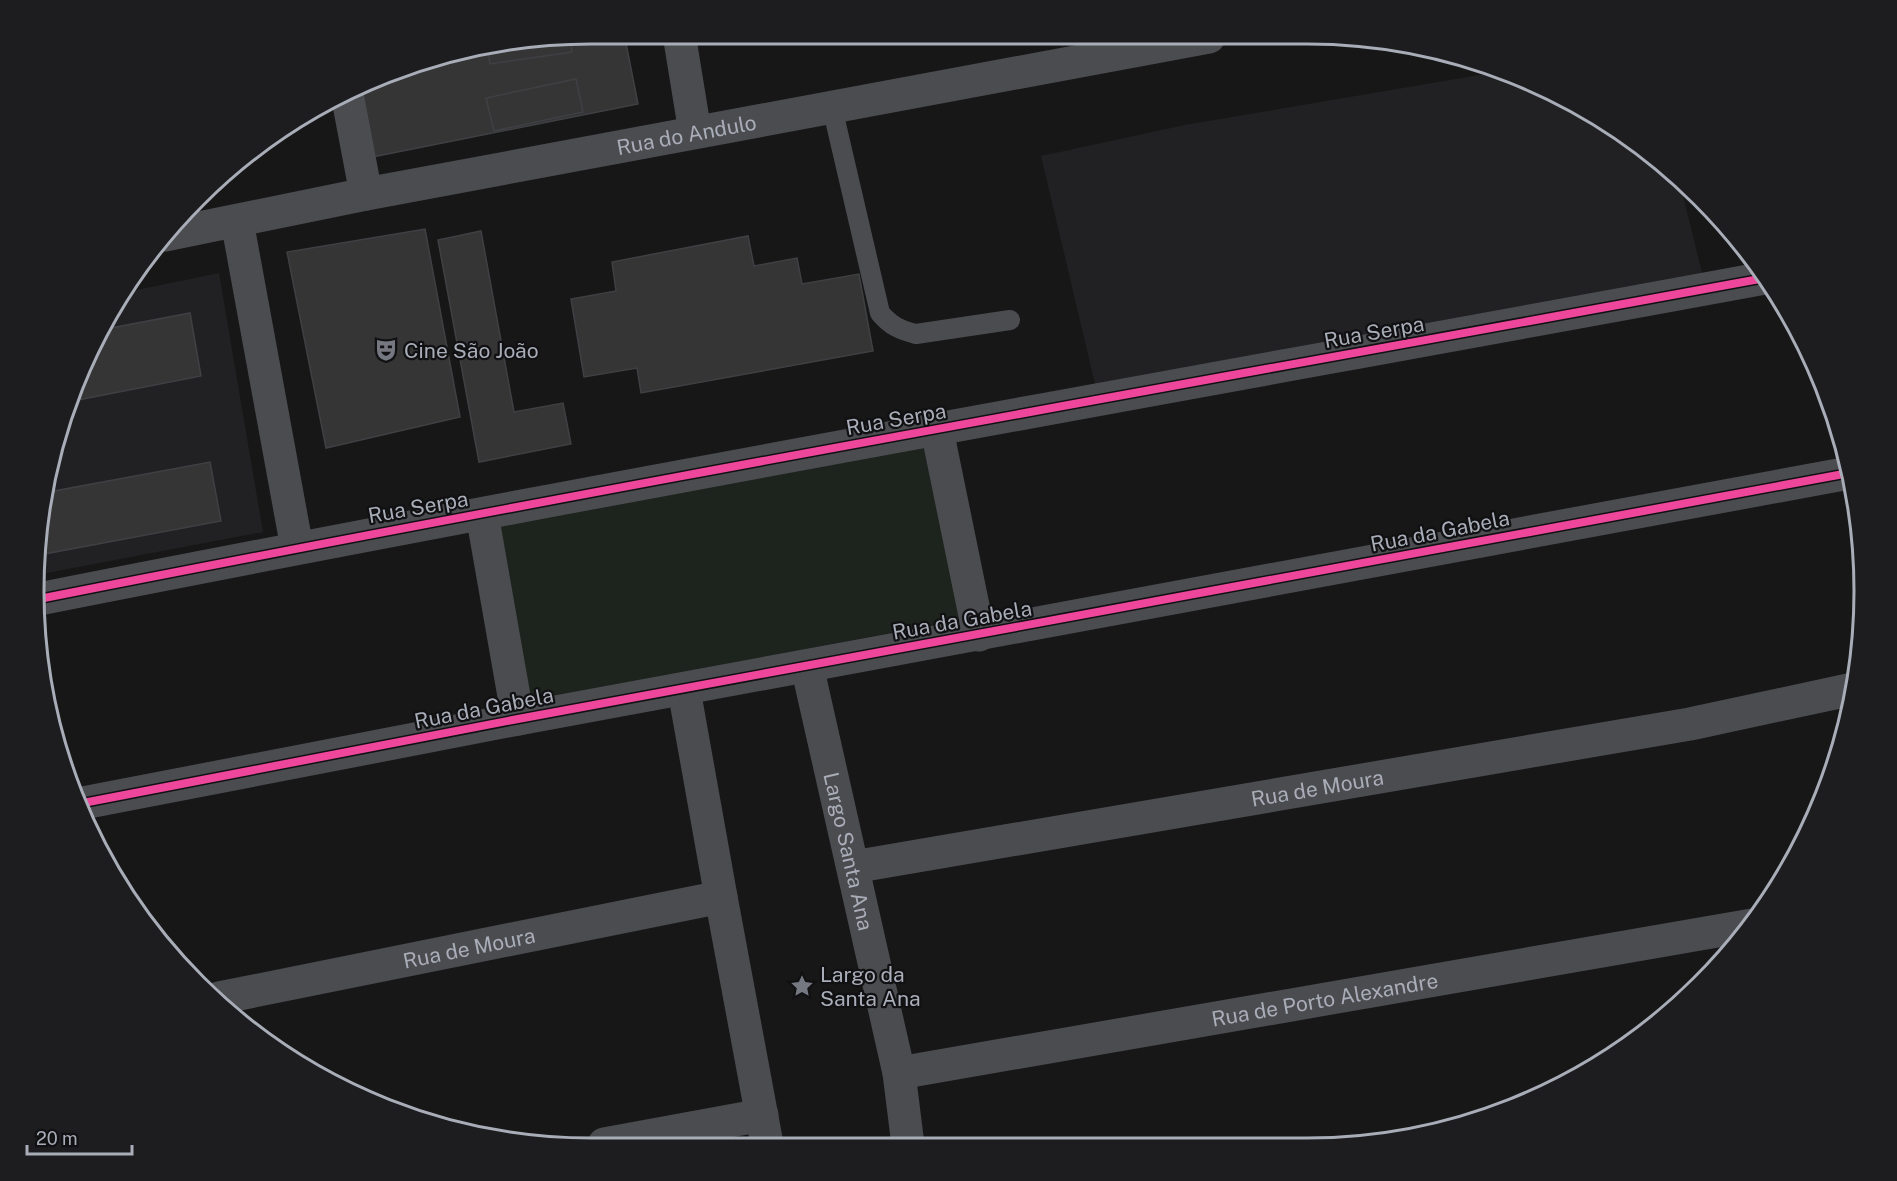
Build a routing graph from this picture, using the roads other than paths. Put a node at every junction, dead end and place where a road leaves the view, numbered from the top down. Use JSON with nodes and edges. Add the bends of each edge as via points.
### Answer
{"nodes":[{"id":1,"x":681,"y":44,"type":"edge"},
{"id":2,"x":1171,"y":44,"type":"edge"},
{"id":3,"x":348,"y":100,"type":"edge"},
{"id":4,"x":832,"y":107,"type":"junction"},
{"id":5,"x":695,"y":132,"type":"junction"},
{"id":6,"x":366,"y":194,"type":"junction"},
{"id":7,"x":237,"y":221,"type":"junction"},
{"id":8,"x":177,"y":233,"type":"edge"},
{"id":9,"x":1756,"y":280,"type":"edge"},
{"id":10,"x":1010,"y":320,"type":"dead end"},
{"id":11,"x":937,"y":430,"type":"junction"},
{"id":12,"x":1841,"y":475,"type":"edge"},
{"id":13,"x":482,"y":514,"type":"junction"},
{"id":14,"x":297,"y":548,"type":"junction"},
{"id":15,"x":44,"y":598,"type":"edge"},
{"id":16,"x":979,"y":635,"type":"junction"},
{"id":17,"x":807,"y":666,"type":"junction"},
{"id":18,"x":684,"y":690,"type":"junction"},
{"id":19,"x":1844,"y":690,"type":"edge"},
{"id":20,"x":518,"y":719,"type":"junction"},
{"id":21,"x":86,"y":802,"type":"edge"},
{"id":22,"x":853,"y":867,"type":"junction"},
{"id":23,"x":721,"y":897,"type":"junction"},
{"id":24,"x":1736,"y":928,"type":"edge"},
{"id":25,"x":225,"y":997,"type":"edge"},
{"id":26,"x":898,"y":1073,"type":"junction"},
{"id":27,"x":765,"y":1130,"type":"edge"},
{"id":28,"x":673,"y":1138,"type":"edge"},
{"id":29,"x":907,"y":1138,"type":"edge"}],
"edges":[{"from":1,"to":5,"type":"street"},
{"from":2,"to":4,"type":"street","name":"Rua do Andulo"},
{"from":3,"to":6,"type":"street"},
{"from":4,"to":5,"type":"street","name":"Rua do Andulo"},
{"from":4,"to":10,"type":"lane","via":[[880,313],[889,324],[916,334]]},
{"from":5,"to":6,"type":"street","name":"Rua do Andulo"},
{"from":6,"to":7,"type":"street","name":"Rua do Andulo"},
{"from":7,"to":8,"type":"street","name":"Rua do Andulo"},
{"from":7,"to":14,"type":"street"},
{"from":9,"to":11,"type":"street","name":"Rua Serpa"},
{"from":11,"to":13,"type":"street","name":"Rua Serpa"},
{"from":11,"to":16,"type":"street"},
{"from":12,"to":16,"type":"street","name":"Rua da Gabela"},
{"from":13,"to":14,"type":"street","name":"Rua Serpa"},
{"from":13,"to":20,"type":"street"},
{"from":14,"to":15,"type":"street","name":"Rua Serpa"},
{"from":16,"to":17,"type":"street","name":"Rua da Gabela"},
{"from":17,"to":18,"type":"street","name":"Rua da Gabela"},
{"from":17,"to":22,"type":"street","name":"Largo Santa Ana"},
{"from":18,"to":20,"type":"street","name":"Rua da Gabela"},
{"from":18,"to":23,"type":"street"},
{"from":19,"to":22,"type":"street","name":"Rua de Moura","via":[[1678,726]]},
{"from":20,"to":21,"type":"street","name":"Rua da Gabela"},
{"from":22,"to":26,"type":"street","name":"Largo Santa Ana"},
{"from":23,"to":25,"type":"street","name":"Rua de Moura"},
{"from":23,"to":27,"type":"street"},
{"from":24,"to":26,"type":"street","name":"Rua de Porto Alexandre"},
{"from":26,"to":29,"type":"street","name":"Largo Santa Ana"},
{"from":27,"to":28,"type":"street"}]}
